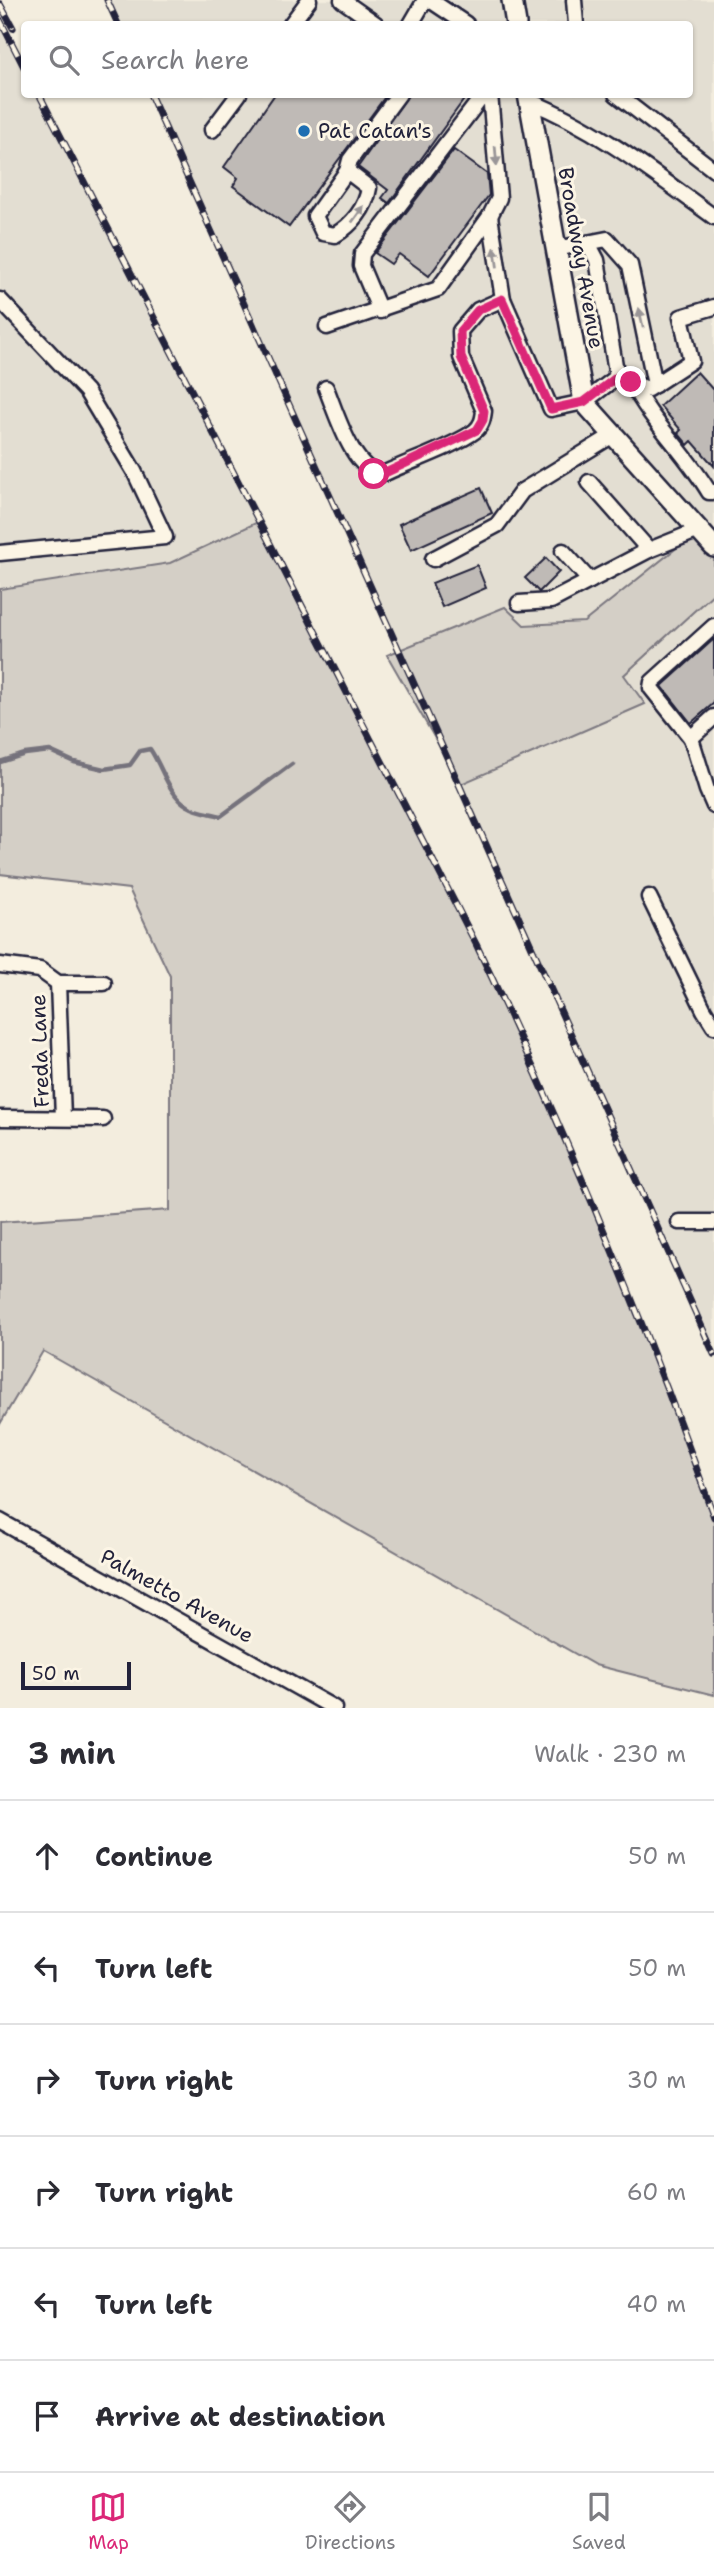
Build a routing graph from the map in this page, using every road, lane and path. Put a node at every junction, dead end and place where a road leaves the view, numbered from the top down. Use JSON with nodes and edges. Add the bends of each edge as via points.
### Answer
{"nodes":[{"id":1,"x":309,"y":0,"type":"edge"},
{"id":2,"x":342,"y":0,"type":"edge"},
{"id":3,"x":427,"y":0,"type":"edge"},
{"id":4,"x":512,"y":0,"type":"edge"},
{"id":5,"x":574,"y":0,"type":"edge"},
{"id":6,"x":293,"y":21,"type":"edge"},
{"id":7,"x":372,"y":21,"type":"edge"},
{"id":8,"x":413,"y":21,"type":"edge"},
{"id":9,"x":457,"y":21,"type":"edge"},
{"id":10,"x":516,"y":21,"type":"edge"},
{"id":11,"x":576,"y":21,"type":"edge"},
{"id":12,"x":236,"y":98,"type":"edge"},
{"id":13,"x":396,"y":98,"type":"edge"},
{"id":14,"x":481,"y":98,"type":"edge"},
{"id":15,"x":490,"y":98,"type":"edge"},
{"id":16,"x":529,"y":98,"type":"edge"},
{"id":17,"x":621,"y":98,"type":"edge"},
{"id":18,"x":212,"y":130,"type":"dead end"},
{"id":19,"x":714,"y":170,"type":"edge"},
{"id":20,"x":347,"y":171,"type":"dead end"},
{"id":21,"x":490,"y":216,"type":"junction"},
{"id":22,"x":714,"y":217,"type":"edge"},
{"id":23,"x":588,"y":243,"type":"junction"},
{"id":24,"x":556,"y":249,"type":"junction"},
{"id":25,"x":502,"y":299,"type":"junction"},
{"id":26,"x":0,"y":300,"type":"edge"},
{"id":27,"x":714,"y":307,"type":"edge"},
{"id":28,"x":380,"y":311,"type":"junction"},
{"id":29,"x":327,"y":327,"type":"dead end"},
{"id":30,"x":624,"y":380,"type":"junction"},
{"id":31,"x":654,"y":385,"type":"junction"},
{"id":32,"x":326,"y":388,"type":"dead end"},
{"id":33,"x":584,"y":402,"type":"junction"},
{"id":34,"x":613,"y":435,"type":"junction"},
{"id":35,"x":589,"y":482,"type":"dead end"},
{"id":36,"x":714,"y":492,"type":"edge"},
{"id":37,"x":699,"y":530,"type":"junction"},
{"id":38,"x":714,"y":547,"type":"edge"},
{"id":39,"x":649,"y":550,"type":"junction"},
{"id":40,"x":563,"y":551,"type":"dead end"},
{"id":41,"x":0,"y":553,"type":"edge"},
{"id":42,"x":433,"y":559,"type":"dead end"},
{"id":43,"x":590,"y":581,"type":"junction"},
{"id":44,"x":519,"y":603,"type":"dead end"},
{"id":45,"x":714,"y":626,"type":"edge"},
{"id":46,"x":714,"y":717,"type":"edge"},
{"id":47,"x":691,"y":738,"type":"junction"},
{"id":48,"x":714,"y":807,"type":"edge"},
{"id":49,"x":649,"y":897,"type":"dead end"},
{"id":50,"x":0,"y":965,"type":"edge"},
{"id":51,"x":58,"y":983,"type":"junction"},
{"id":52,"x":104,"y":983,"type":"dead end"},
{"id":53,"x":714,"y":1026,"type":"edge"},
{"id":54,"x":0,"y":1118,"type":"edge"},
{"id":55,"x":63,"y":1118,"type":"junction"},
{"id":56,"x":103,"y":1119,"type":"dead end"},
{"id":57,"x":679,"y":1222,"type":"dead end"},
{"id":58,"x":714,"y":1222,"type":"edge"},
{"id":59,"x":0,"y":1521,"type":"edge"},
{"id":60,"x":334,"y":1708,"type":"edge"}],
"edges":[{"from":1,"to":6,"type":"street"},
{"from":2,"to":7,"type":"street"},
{"from":3,"to":8,"type":"street"},
{"from":3,"to":9,"type":"street"},
{"from":4,"to":10,"type":"main road"},
{"from":5,"to":11,"type":"street"},
{"from":12,"to":18,"type":"street"},
{"from":13,"to":20,"type":"street","via":[[350,160]]},
{"from":14,"to":28,"type":"street","via":[[362,254],[361,266]]},
{"from":15,"to":21,"type":"street","one_way":true,"via":[[499,198]]},
{"from":16,"to":22,"type":"street","via":[[631,157]]},
{"from":16,"to":24,"type":"main road","name":"Broadway Avenue"},
{"from":17,"to":19,"type":"street"},
{"from":25,"to":21,"type":"street","one_way":true},
{"from":21,"to":28,"type":"street","via":[[439,289]]},
{"from":23,"to":24,"type":"street"},
{"from":23,"to":30,"type":"street","via":[[597,260]]},
{"from":31,"to":23,"type":"street","one_way":true,"via":[[630,265],[607,239]]},
{"from":24,"to":33,"type":"main road","name":"Broadway Avenue"},
{"from":25,"to":32,"type":"street","via":[[478,310],[460,331],[461,357],[484,411],[477,430],[458,440],[374,474],[353,451]]},
{"from":25,"to":33,"type":"street","via":[[551,409]]},
{"from":26,"to":41,"type":"street","via":[[86,391],[134,471],[164,537]]},
{"from":27,"to":31,"type":"street","via":[[681,317],[691,361]]},
{"from":28,"to":29,"type":"street"},
{"from":30,"to":31,"type":"street","via":[[648,389]]},
{"from":30,"to":33,"type":"street"},
{"from":30,"to":36,"type":"street","via":[[709,492]]},
{"from":33,"to":34,"type":"main road"},
{"from":34,"to":37,"type":"main road"},
{"from":34,"to":42,"type":"street","via":[[522,491],[497,525]]},
{"from":35,"to":39,"type":"street"},
{"from":37,"to":38,"type":"main road"},
{"from":37,"to":39,"type":"street"},
{"from":39,"to":43,"type":"street"},
{"from":40,"to":43,"type":"street"},
{"from":43,"to":44,"type":"street","via":[[551,601]]},
{"from":45,"to":47,"type":"street","via":[[652,682],[651,688]]},
{"from":46,"to":47,"type":"street"},
{"from":47,"to":48,"type":"street"},
{"from":49,"to":53,"type":"street"},
{"from":50,"to":51,"type":"street","via":[[40,970]]},
{"from":51,"to":52,"type":"street"},
{"from":51,"to":55,"type":"street","name":"Freda Lane"},
{"from":54,"to":55,"type":"street"},
{"from":55,"to":56,"type":"street"},
{"from":57,"to":58,"type":"street"},
{"from":59,"to":60,"type":"street","name":"Palmetto Avenue"}]}
